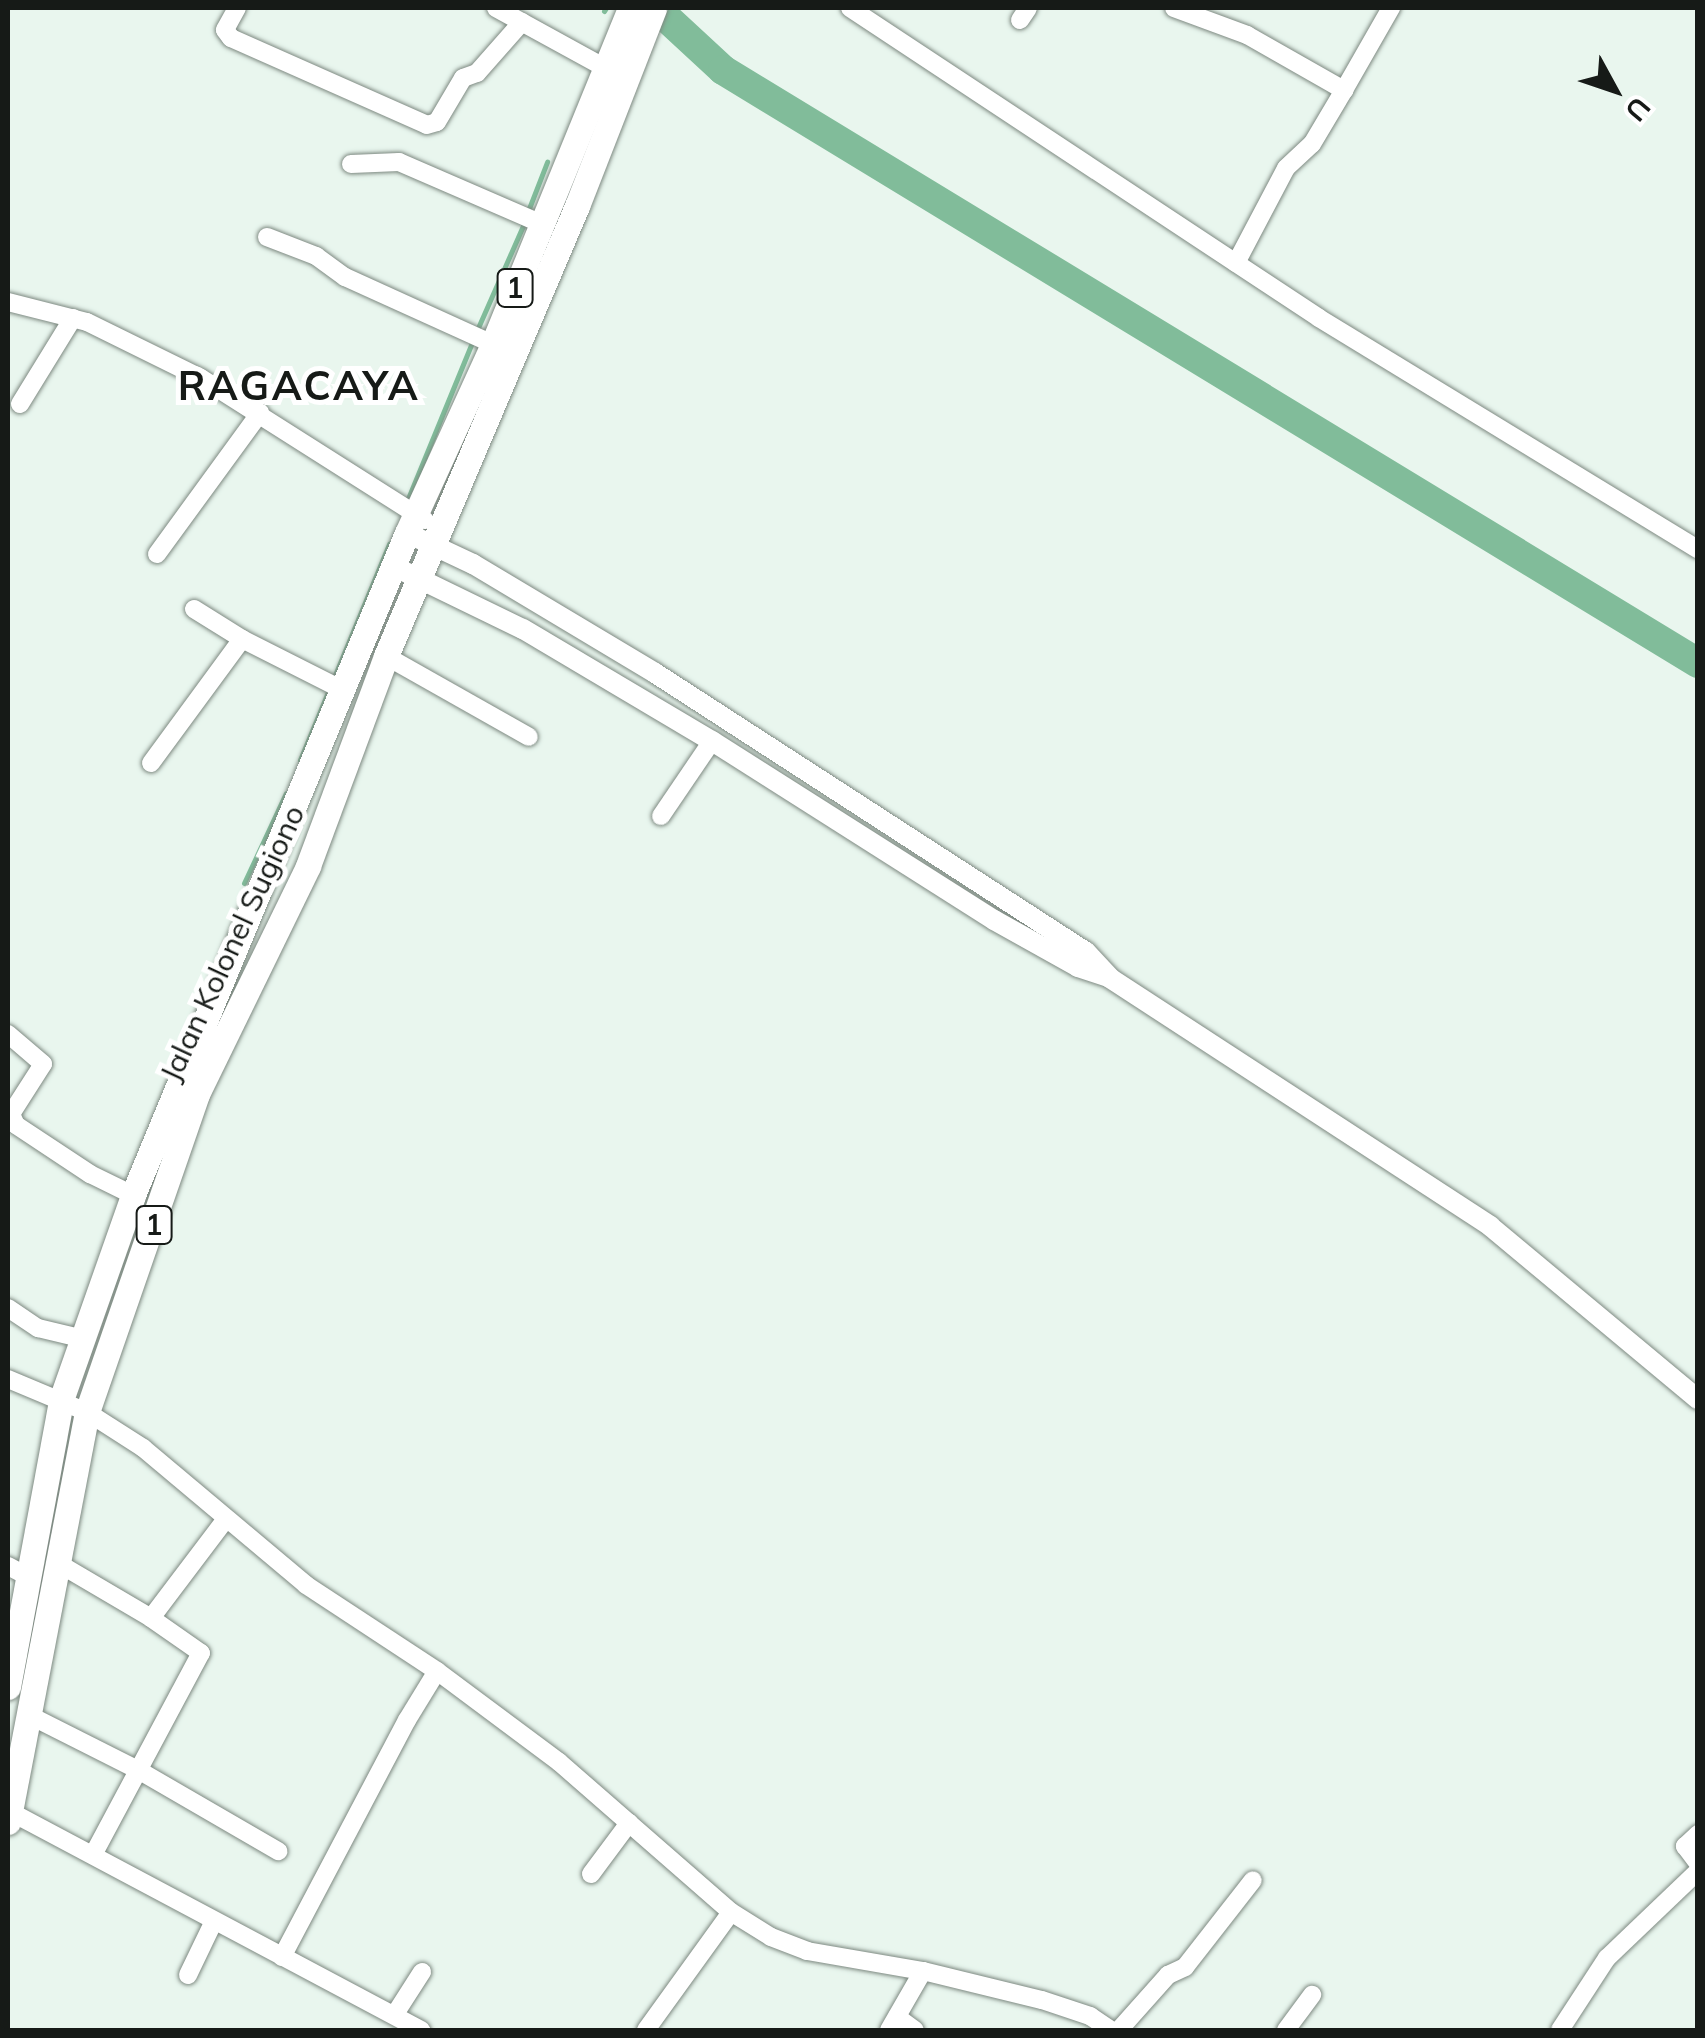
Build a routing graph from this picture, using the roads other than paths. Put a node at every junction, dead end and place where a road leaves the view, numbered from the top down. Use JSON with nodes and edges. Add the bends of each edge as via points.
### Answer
{"nodes":[{"id":1,"x":237,"y":8,"type":"edge"},
{"id":2,"x":496,"y":8,"type":"edge"},
{"id":3,"x":630,"y":8,"type":"edge"},
{"id":4,"x":654,"y":8,"type":"edge"},
{"id":5,"x":850,"y":8,"type":"edge"},
{"id":6,"x":1174,"y":8,"type":"edge"},
{"id":7,"x":1391,"y":8,"type":"edge"},
{"id":8,"x":522,"y":22,"type":"junction"},
{"id":9,"x":605,"y":68,"type":"junction"},
{"id":10,"x":1344,"y":90,"type":"junction"},
{"id":11,"x":351,"y":164,"type":"dead end"},
{"id":12,"x":536,"y":222,"type":"junction"},
{"id":13,"x":267,"y":237,"type":"dead end"},
{"id":14,"x":1236,"y":262,"type":"junction"},
{"id":15,"x":8,"y":302,"type":"edge"},
{"id":16,"x":73,"y":318,"type":"junction"},
{"id":17,"x":488,"y":341,"type":"junction"},
{"id":18,"x":20,"y":404,"type":"dead end"},
{"id":19,"x":260,"y":413,"type":"junction"},
{"id":20,"x":408,"y":516,"type":"junction"},
{"id":21,"x":439,"y":536,"type":"junction"},
{"id":22,"x":1698,"y":549,"type":"edge"},
{"id":23,"x":158,"y":554,"type":"dead end"},
{"id":24,"x":394,"y":566,"type":"junction"},
{"id":25,"x":422,"y":578,"type":"junction"},
{"id":26,"x":194,"y":609,"type":"dead end"},
{"id":27,"x":242,"y":639,"type":"junction"},
{"id":28,"x":612,"y":648,"type":"junction"},
{"id":29,"x":386,"y":656,"type":"junction"},
{"id":30,"x":599,"y":673,"type":"junction"},
{"id":31,"x":334,"y":685,"type":"junction"},
{"id":32,"x":529,"y":737,"type":"dead end"},
{"id":33,"x":712,"y":741,"type":"junction"},
{"id":34,"x":151,"y":763,"type":"dead end"},
{"id":35,"x":661,"y":816,"type":"dead end"},
{"id":36,"x":1110,"y":978,"type":"junction"},
{"id":37,"x":8,"y":1034,"type":"edge"},
{"id":38,"x":133,"y":1195,"type":"junction"},
{"id":39,"x":8,"y":1308,"type":"edge"},
{"id":40,"x":80,"y":1338,"type":"junction"},
{"id":41,"x":8,"y":1379,"type":"edge"},
{"id":42,"x":62,"y":1400,"type":"junction"},
{"id":43,"x":1698,"y":1400,"type":"edge"},
{"id":44,"x":86,"y":1412,"type":"junction"},
{"id":45,"x":226,"y":1519,"type":"junction"},
{"id":46,"x":56,"y":1562,"type":"junction"},
{"id":47,"x":16,"y":1570,"type":"edge"},
{"id":48,"x":150,"y":1618,"type":"junction"},
{"id":49,"x":438,"y":1671,"type":"junction"},
{"id":50,"x":8,"y":1687,"type":"edge"},
{"id":51,"x":27,"y":1714,"type":"junction"},
{"id":52,"x":140,"y":1771,"type":"junction"},
{"id":53,"x":8,"y":1816,"type":"edge"},
{"id":54,"x":629,"y":1823,"type":"junction"},
{"id":55,"x":1698,"y":1834,"type":"edge"},
{"id":56,"x":278,"y":1851,"type":"dead end"},
{"id":57,"x":93,"y":1855,"type":"junction"},
{"id":58,"x":1698,"y":1863,"type":"edge"},
{"id":59,"x":1698,"y":1871,"type":"edge"},
{"id":60,"x":591,"y":1874,"type":"dead end"},
{"id":61,"x":1253,"y":1880,"type":"dead end"},
{"id":62,"x":731,"y":1912,"type":"junction"},
{"id":63,"x":214,"y":1921,"type":"junction"},
{"id":64,"x":282,"y":1958,"type":"junction"},
{"id":65,"x":922,"y":1971,"type":"junction"},
{"id":66,"x":422,"y":1972,"type":"dead end"},
{"id":67,"x":188,"y":1975,"type":"dead end"},
{"id":68,"x":1312,"y":1994,"type":"dead end"},
{"id":69,"x":395,"y":2014,"type":"junction"},
{"id":70,"x":893,"y":2024,"type":"edge"},
{"id":71,"x":422,"y":2030,"type":"edge"},
{"id":72,"x":646,"y":2030,"type":"edge"},
{"id":73,"x":915,"y":2030,"type":"edge"},
{"id":74,"x":1115,"y":2030,"type":"edge"},
{"id":75,"x":1286,"y":2030,"type":"edge"},
{"id":76,"x":1560,"y":2030,"type":"edge"}],
"edges":[{"from":1,"to":8,"type":"street","via":[[225,30],[232,38],[427,125],[437,122],[463,78],[477,72]]},
{"from":2,"to":8,"type":"street"},
{"from":3,"to":9,"type":"highway","number":"1"},
{"from":4,"to":21,"type":"highway","name":"Jalan Kolonel Sugiono","number":"1"},
{"from":5,"to":14,"type":"street"},
{"from":6,"to":10,"type":"street","via":[[1247,35]]},
{"from":7,"to":10,"type":"street"},
{"from":8,"to":9,"type":"street"},
{"from":9,"to":12,"type":"highway","number":"1"},
{"from":10,"to":14,"type":"street","via":[[1312,144],[1286,168]]},
{"from":11,"to":12,"type":"street","via":[[399,162]]},
{"from":12,"to":17,"type":"highway","number":"1"},
{"from":13,"to":17,"type":"street"},
{"from":14,"to":22,"type":"street"},
{"from":15,"to":16,"type":"street"},
{"from":16,"to":18,"type":"street"},
{"from":16,"to":19,"type":"street"},
{"from":17,"to":20,"type":"highway","number":"1"},
{"from":19,"to":20,"type":"street"},
{"from":19,"to":23,"type":"street"},
{"from":20,"to":21,"type":"main road"},
{"from":20,"to":24,"type":"highway","number":"1"},
{"from":21,"to":25,"type":"highway","name":"Jalan Kolonel Sugiono","number":"1"},
{"from":21,"to":28,"type":"main road"},
{"from":24,"to":25,"type":"main road"},
{"from":24,"to":31,"type":"highway","number":"1"},
{"from":25,"to":29,"type":"highway","name":"Jalan Kolonel Sugiono","number":"1"},
{"from":25,"to":30,"type":"main road"},
{"from":26,"to":27,"type":"street"},
{"from":27,"to":31,"type":"street"},
{"from":27,"to":34,"type":"street"},
{"from":28,"to":30,"type":"main road"},
{"from":28,"to":36,"type":"main road","via":[[1086,952]]},
{"from":29,"to":32,"type":"street"},
{"from":29,"to":44,"type":"highway","name":"Jalan Kolonel Sugiono","number":"1","via":[[308,866],[197,1094]]},
{"from":30,"to":33,"type":"main road"},
{"from":31,"to":38,"type":"highway","number":"1"},
{"from":33,"to":35,"type":"street"},
{"from":33,"to":36,"type":"main road","via":[[994,920],[1078,968]]},
{"from":36,"to":43,"type":"main road","via":[[1490,1226]]},
{"from":37,"to":38,"type":"street","via":[[42,1064],[11,1114],[16,1125]]},
{"from":38,"to":40,"type":"highway","number":"1"},
{"from":39,"to":40,"type":"street","via":[[38,1328]]},
{"from":40,"to":42,"type":"highway","number":"1"},
{"from":41,"to":42,"type":"street"},
{"from":42,"to":44,"type":"street"},
{"from":42,"to":47,"type":"highway","number":"1"},
{"from":44,"to":45,"type":"street","via":[[143,1448]]},
{"from":44,"to":46,"type":"highway","name":"Jalan Kolonel Sugiono","number":"1"},
{"from":45,"to":48,"type":"street"},
{"from":45,"to":49,"type":"street","via":[[306,1585]]},
{"from":46,"to":48,"type":"street"},
{"from":46,"to":51,"type":"highway","name":"Jalan Kolonel Sugiono","number":"1"},
{"from":47,"to":50,"type":"highway","number":"1"},
{"from":48,"to":52,"type":"street","via":[[201,1654]]},
{"from":49,"to":54,"type":"street"},
{"from":49,"to":64,"type":"street"},
{"from":51,"to":52,"type":"street"},
{"from":51,"to":53,"type":"highway","name":"Jalan Kolonel Sugiono","number":"1"},
{"from":52,"to":56,"type":"street"},
{"from":52,"to":57,"type":"street"},
{"from":53,"to":57,"type":"street"},
{"from":54,"to":60,"type":"street"},
{"from":54,"to":62,"type":"street"},
{"from":55,"to":58,"type":"street","via":[[1685,1846]]},
{"from":57,"to":63,"type":"street"},
{"from":59,"to":76,"type":"street","via":[[1616,1947]]},
{"from":61,"to":74,"type":"street","via":[[1180,1974],[1168,1975]]},
{"from":62,"to":65,"type":"street","via":[[807,1951]]},
{"from":62,"to":72,"type":"street"},
{"from":63,"to":64,"type":"street"},
{"from":63,"to":67,"type":"street"},
{"from":64,"to":69,"type":"street"},
{"from":65,"to":70,"type":"street"},
{"from":65,"to":74,"type":"street","via":[[1042,2000]]},
{"from":66,"to":69,"type":"street"},
{"from":68,"to":75,"type":"street"},
{"from":69,"to":71,"type":"street"},
{"from":70,"to":73,"type":"street"}]}
